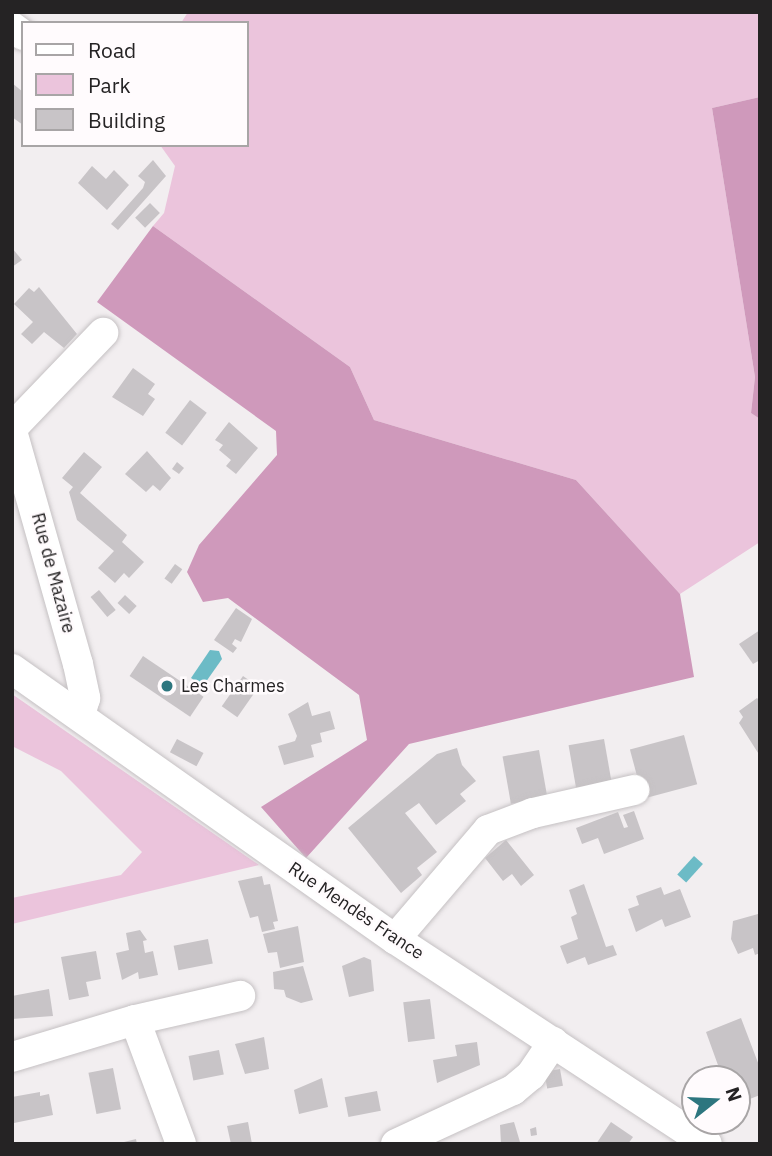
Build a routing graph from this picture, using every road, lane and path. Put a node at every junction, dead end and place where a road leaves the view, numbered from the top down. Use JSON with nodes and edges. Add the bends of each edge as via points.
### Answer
{"nodes":[{"id":1,"x":103,"y":333,"type":"dead end"},
{"id":2,"x":12,"y":429,"type":"edge"},
{"id":3,"x":12,"y":668,"type":"edge"},
{"id":4,"x":80,"y":715,"type":"junction"},
{"id":5,"x":634,"y":790,"type":"dead end"},
{"id":6,"x":395,"y":939,"type":"junction"},
{"id":7,"x":240,"y":996,"type":"dead end"},
{"id":8,"x":135,"y":1020,"type":"junction"},
{"id":9,"x":553,"y":1042,"type":"junction"},
{"id":10,"x":12,"y":1057,"type":"edge"},
{"id":11,"x":449,"y":1134,"type":"edge"},
{"id":12,"x":181,"y":1144,"type":"edge"},
{"id":13,"x":396,"y":1144,"type":"edge"},
{"id":14,"x":707,"y":1144,"type":"edge"}],
"edges":[{"from":1,"to":2,"type":"street","name":"Rue de Mazaire"},
{"from":2,"to":4,"type":"street","name":"Rue de Mazaire","via":[[78,664],[85,698]]},
{"from":3,"to":4,"type":"street","name":"Rue Mendès France"},
{"from":4,"to":6,"type":"street","name":"Rue Mendès France"},
{"from":5,"to":6,"type":"street","via":[[533,813],[488,830]]},
{"from":6,"to":9,"type":"street","name":"Rue Mendès France"},
{"from":7,"to":8,"type":"street"},
{"from":8,"to":10,"type":"street"},
{"from":8,"to":12,"type":"street"},
{"from":9,"to":11,"type":"street","via":[[531,1075]]},
{"from":9,"to":14,"type":"street","name":"Rue Mendès France"},
{"from":11,"to":13,"type":"street"}]}
